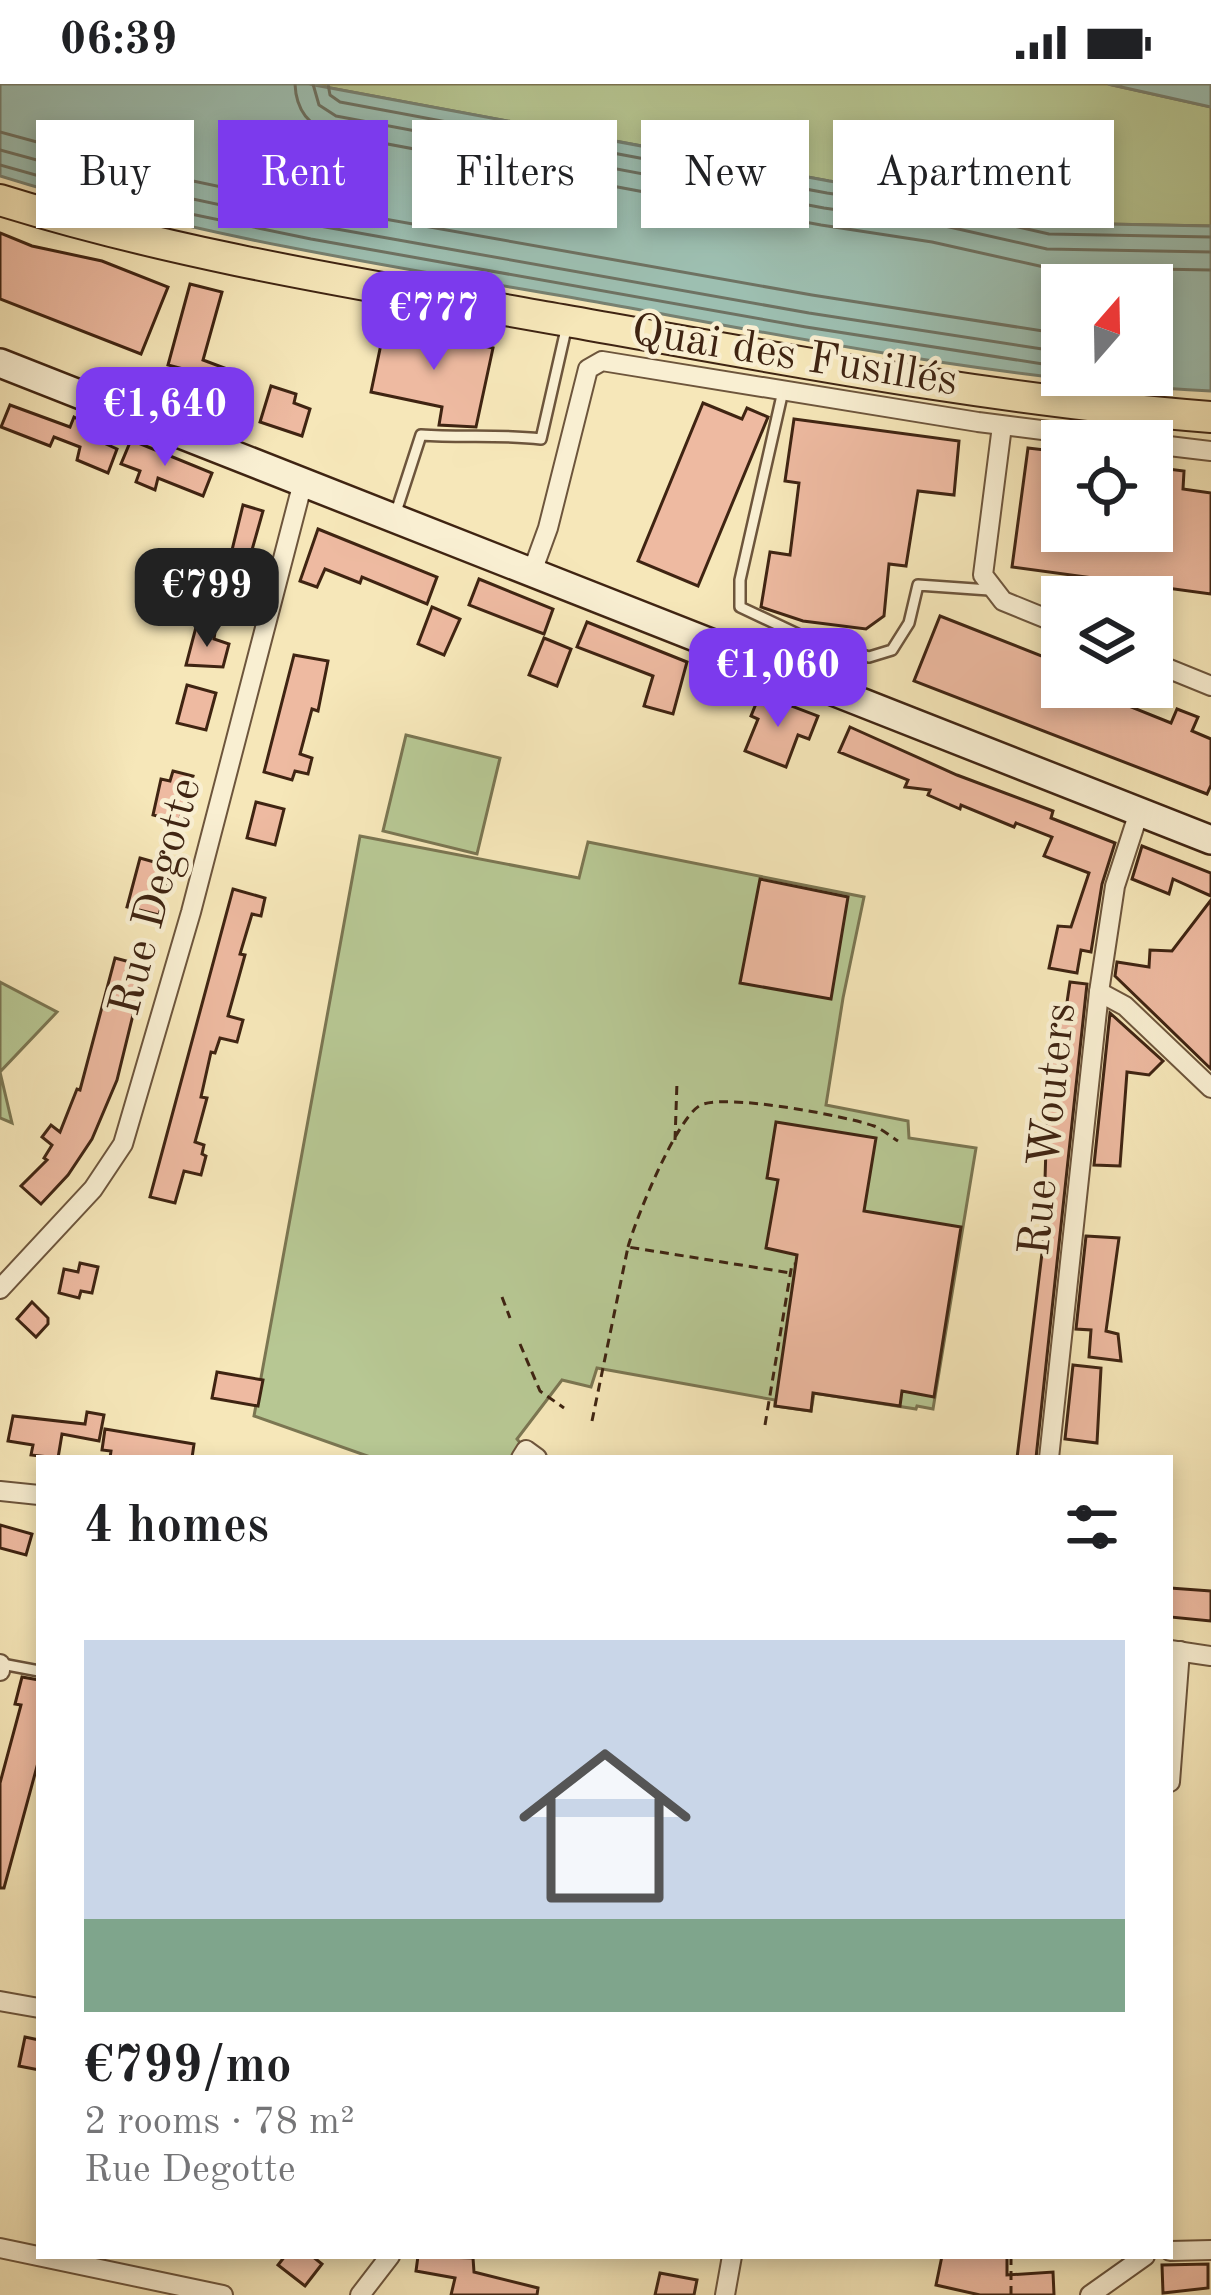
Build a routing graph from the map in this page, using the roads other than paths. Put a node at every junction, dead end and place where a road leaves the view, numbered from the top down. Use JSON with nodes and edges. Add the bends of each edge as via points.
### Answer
{"nodes":[{"id":1,"x":0,"y":200,"type":"edge"},
{"id":2,"x":568,"y":321,"type":"junction"},
{"id":3,"x":0,"y":362,"type":"edge"},
{"id":4,"x":783,"y":391,"type":"junction"},
{"id":5,"x":1211,"y":417,"type":"edge"},
{"id":6,"x":1002,"y":426,"type":"junction"},
{"id":7,"x":1041,"y":431,"type":"edge"},
{"id":8,"x":1173,"y":446,"type":"edge"},
{"id":9,"x":1211,"y":451,"type":"edge"},
{"id":10,"x":302,"y":482,"type":"junction"},
{"id":11,"x":394,"y":517,"type":"junction"},
{"id":12,"x":532,"y":572,"type":"junction"},
{"id":13,"x":995,"y":590,"type":"junction"},
{"id":14,"x":1041,"y":616,"type":"edge"},
{"id":15,"x":804,"y":637,"type":"junction"},
{"id":16,"x":1173,"y":671,"type":"edge"},
{"id":17,"x":790,"y":675,"type":"junction"},
{"id":18,"x":1211,"y":686,"type":"edge"},
{"id":19,"x":1139,"y":812,"type":"junction"},
{"id":20,"x":1211,"y":841,"type":"edge"},
{"id":21,"x":1099,"y":992,"type":"junction"},
{"id":22,"x":1211,"y":1088,"type":"edge"},
{"id":23,"x":0,"y":1289,"type":"edge"},
{"id":24,"x":1049,"y":1455,"type":"edge"},
{"id":25,"x":0,"y":1491,"type":"edge"},
{"id":26,"x":36,"y":1495,"type":"edge"},
{"id":27,"x":1175,"y":1651,"type":"edge"},
{"id":28,"x":1211,"y":1656,"type":"edge"},
{"id":29,"x":1,"y":1666,"type":"edge"},
{"id":30,"x":36,"y":1671,"type":"edge"},
{"id":31,"x":1173,"y":1703,"type":"edge"},
{"id":32,"x":0,"y":2000,"type":"edge"},
{"id":33,"x":36,"y":2007,"type":"edge"},
{"id":34,"x":0,"y":2248,"type":"edge"},
{"id":35,"x":1211,"y":2250,"type":"edge"},
{"id":36,"x":1173,"y":2251,"type":"edge"},
{"id":37,"x":36,"y":2253,"type":"edge"},
{"id":38,"x":388,"y":2259,"type":"edge"},
{"id":39,"x":731,"y":2259,"type":"edge"},
{"id":40,"x":1141,"y":2259,"type":"edge"},
{"id":41,"x":83,"y":2260,"type":"edge"},
{"id":42,"x":223,"y":2295,"type":"edge"},
{"id":43,"x":360,"y":2295,"type":"edge"},
{"id":44,"x":725,"y":2295,"type":"edge"},
{"id":45,"x":1090,"y":2295,"type":"edge"}],
"edges":[{"from":1,"to":2,"type":"main road","via":[[250,264]]},
{"from":2,"to":5,"type":"main road","via":[[961,390]]},
{"from":2,"to":11,"type":"lane","via":[[541,439],[421,434]]},
{"from":3,"to":10,"type":"main road"},
{"from":4,"to":6,"type":"street","name":"Quai des Fusillés"},
{"from":4,"to":12,"type":"street","name":"Quai des Fusillés","via":[[602,361],[588,368]]},
{"from":4,"to":15,"type":"lane","via":[[740,607]]},
{"from":6,"to":7,"type":"street","name":"Quai des Fusillés"},
{"from":6,"to":13,"type":"street","via":[[983,575]]},
{"from":8,"to":9,"type":"street"},
{"from":10,"to":11,"type":"main road"},
{"from":10,"to":23,"type":"street","name":"Rue Degotte","via":[[123,1144]]},
{"from":11,"to":12,"type":"main road"},
{"from":12,"to":17,"type":"main road"},
{"from":13,"to":14,"type":"street"},
{"from":13,"to":15,"type":"lane","via":[[918,585],[910,623],[892,650],[869,657]]},
{"from":15,"to":17,"type":"lane"},
{"from":16,"to":18,"type":"street"},
{"from":17,"to":19,"type":"main road"},
{"from":19,"to":20,"type":"main road"},
{"from":19,"to":21,"type":"street","name":"Rue Wouters","via":[[1115,886]]},
{"from":21,"to":22,"type":"street","via":[[1125,1006]]},
{"from":21,"to":24,"type":"street","name":"Rue Wouters"},
{"from":25,"to":26,"type":"street"},
{"from":27,"to":28,"type":"street"},
{"from":27,"to":31,"type":"street"},
{"from":29,"to":30,"type":"lane"},
{"from":32,"to":33,"type":"street"},
{"from":34,"to":37,"type":"street"},
{"from":35,"to":36,"type":"street"},
{"from":38,"to":43,"type":"street"},
{"from":39,"to":44,"type":"street"},
{"from":40,"to":45,"type":"street"},
{"from":41,"to":42,"type":"street"}]}
